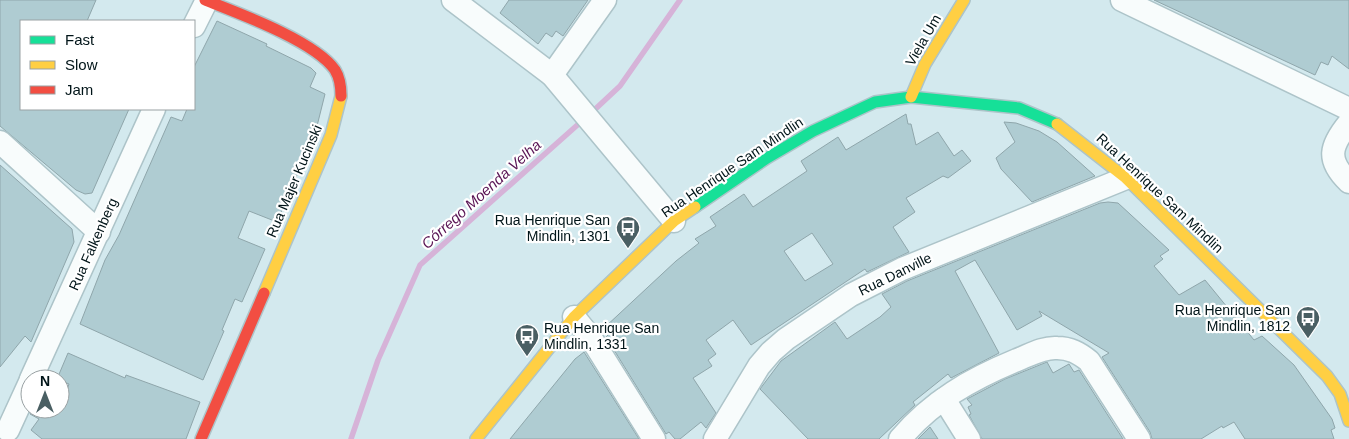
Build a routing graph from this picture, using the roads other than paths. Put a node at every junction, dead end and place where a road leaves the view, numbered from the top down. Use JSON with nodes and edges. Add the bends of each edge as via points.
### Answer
{"nodes":[{"id":1,"x":206,"y":0,"type":"edge"},
{"id":2,"x":453,"y":0,"type":"edge"},
{"id":3,"x":606,"y":0,"type":"edge"},
{"id":4,"x":964,"y":0,"type":"edge"},
{"id":5,"x":1122,"y":0,"type":"edge"},
{"id":6,"x":195,"y":24,"type":"edge"},
{"id":7,"x":552,"y":75,"type":"junction"},
{"id":8,"x":911,"y":97,"type":"junction"},
{"id":9,"x":1349,"y":109,"type":"edge"},
{"id":10,"x":154,"y":110,"type":"edge"},
{"id":11,"x":1349,"y":123,"type":"edge"},
{"id":12,"x":0,"y":142,"type":"edge"},
{"id":13,"x":1126,"y":178,"type":"junction"},
{"id":14,"x":1349,"y":182,"type":"edge"},
{"id":15,"x":674,"y":221,"type":"junction"},
{"id":16,"x":98,"y":232,"type":"junction"},
{"id":17,"x":574,"y":317,"type":"junction"},
{"id":18,"x":36,"y":369,"type":"edge"},
{"id":19,"x":944,"y":399,"type":"junction"},
{"id":20,"x":20,"y":404,"type":"edge"},
{"id":21,"x":1349,"y":421,"type":"edge"},
{"id":22,"x":8,"y":430,"type":"dead end"},
{"id":23,"x":201,"y":439,"type":"edge"},
{"id":24,"x":476,"y":439,"type":"edge"},
{"id":25,"x":654,"y":439,"type":"edge"},
{"id":26,"x":715,"y":439,"type":"edge"},
{"id":27,"x":900,"y":439,"type":"edge"},
{"id":28,"x":969,"y":439,"type":"edge"},
{"id":29,"x":1139,"y":439,"type":"edge"}],
"edges":[{"from":1,"to":6,"type":"street"},
{"from":1,"to":23,"type":"street","name":"Rua Majer Kucinski","via":[[324,57],[335,67],[340,80],[340,98],[331,135]]},
{"from":2,"to":7,"type":"street"},
{"from":3,"to":7,"type":"street"},
{"from":4,"to":8,"type":"street","name":"Viela Um","via":[[925,64]]},
{"from":5,"to":9,"type":"street"},
{"from":7,"to":15,"type":"street"},
{"from":8,"to":13,"type":"street","name":"Rua Henrique Sam Mindlin","via":[[1019,108],[1045,117],[1083,141]]},
{"from":8,"to":15,"type":"street","name":"Rua Henrique Sam Mindlin","via":[[875,102],[812,131]]},
{"from":10,"to":16,"type":"street","name":"Rua Falkenberg"},
{"from":11,"to":14,"type":"street","via":[[1339,135],[1332,156],[1336,167]]},
{"from":12,"to":16,"type":"street"},
{"from":13,"to":21,"type":"street","name":"Rua Henrique Sam Mindlin","via":[[1326,376],[1340,394]]},
{"from":13,"to":26,"type":"street","name":"Rua Danville","via":[[902,269],[851,295],[771,352]]},
{"from":15,"to":17,"type":"street","name":"Rua Henrique Sam Mindlin"},
{"from":16,"to":18,"type":"street","name":"Rua Falkenberg"},
{"from":17,"to":24,"type":"street","name":"Rua Henrique Sam Mindlin"},
{"from":17,"to":25,"type":"street","via":[[591,338]]},
{"from":19,"to":27,"type":"street"},
{"from":19,"to":28,"type":"street"},
{"from":19,"to":29,"type":"street","via":[[961,385],[1045,349],[1067,349],[1078,352],[1089,361]]},
{"from":20,"to":22,"type":"street","name":"Rua Falkenberg"}]}
